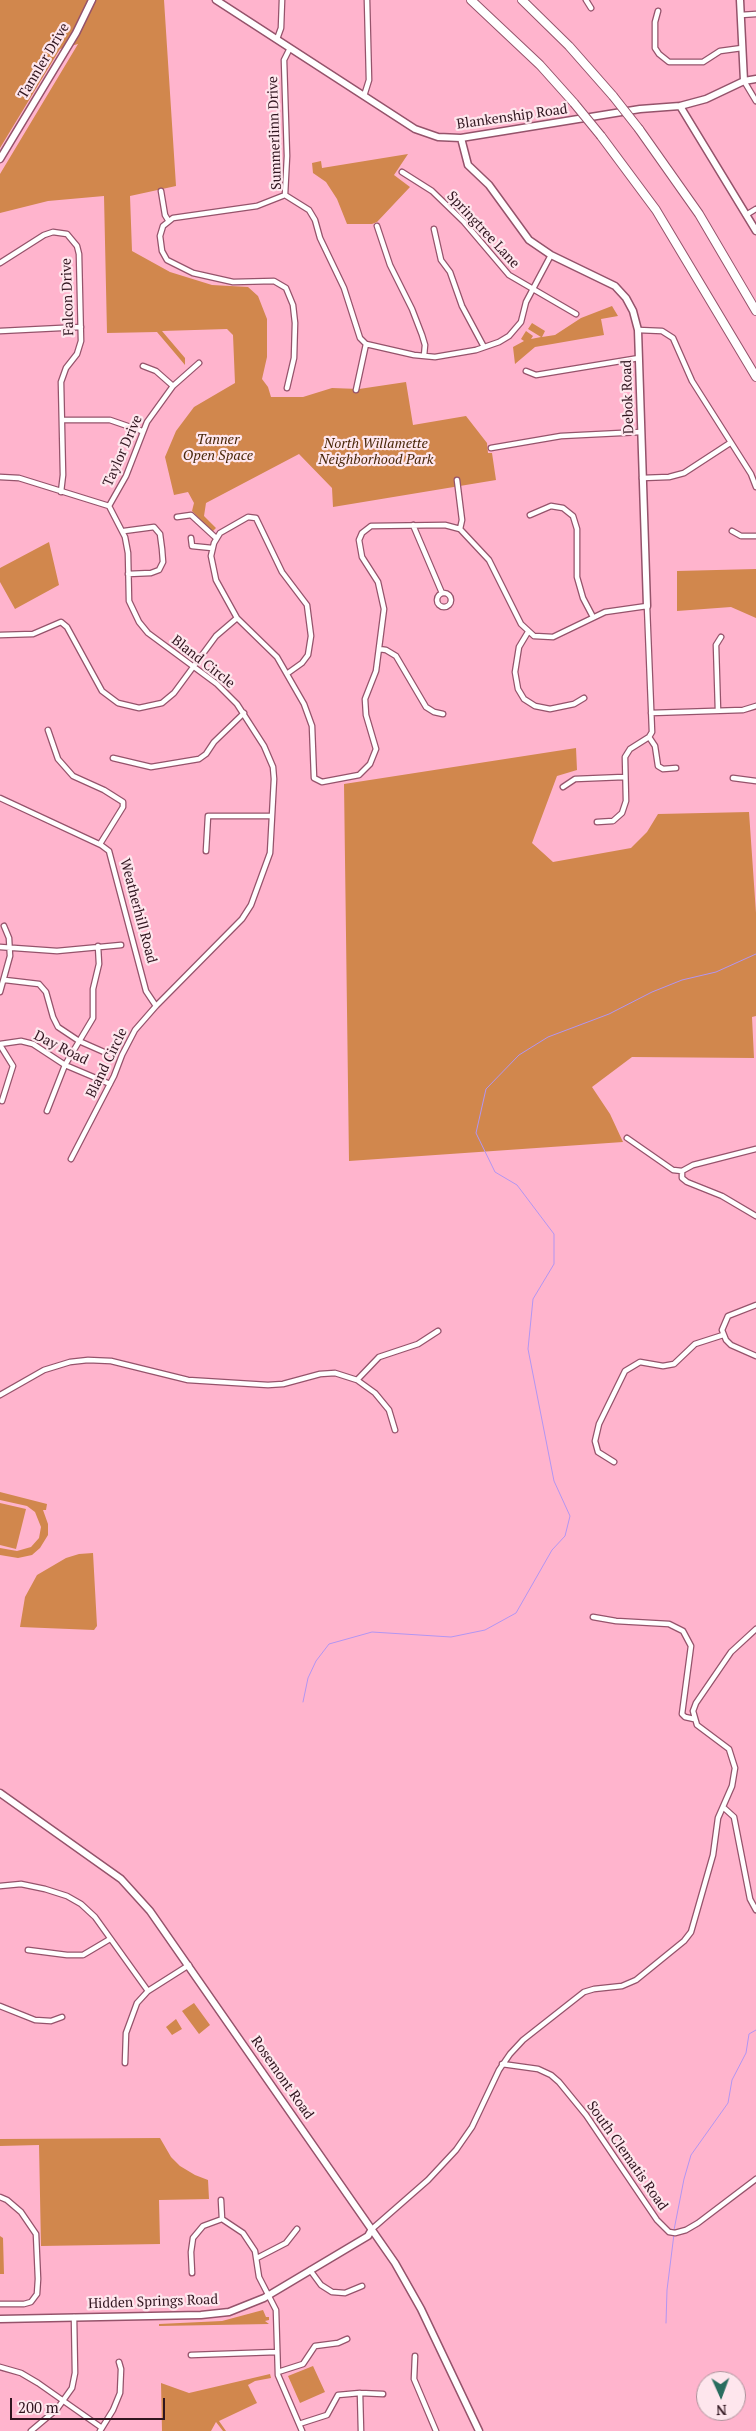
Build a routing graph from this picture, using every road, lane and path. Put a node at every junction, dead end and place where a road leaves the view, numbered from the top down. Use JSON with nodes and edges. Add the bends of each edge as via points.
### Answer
{"nodes":[{"id":1,"x":92,"y":0,"type":"edge"},
{"id":2,"x":216,"y":0,"type":"edge"},
{"id":3,"x":282,"y":0,"type":"edge"},
{"id":4,"x":367,"y":0,"type":"edge"},
{"id":5,"x":471,"y":0,"type":"edge"},
{"id":6,"x":522,"y":0,"type":"edge"},
{"id":7,"x":586,"y":0,"type":"edge"},
{"id":8,"x":740,"y":0,"type":"edge"},
{"id":9,"x":591,"y":8,"type":"dead end"},
{"id":10,"x":658,"y":11,"type":"dead end"},
{"id":11,"x":756,"y":14,"type":"edge"},
{"id":12,"x":741,"y":15,"type":"junction"},
{"id":13,"x":277,"y":39,"type":"junction"},
{"id":14,"x":290,"y":48,"type":"junction"},
{"id":15,"x":742,"y":48,"type":"junction"},
{"id":16,"x":756,"y":79,"type":"edge"},
{"id":17,"x":744,"y":81,"type":"junction"},
{"id":18,"x":364,"y":96,"type":"junction"},
{"id":19,"x":756,"y":101,"type":"edge"},
{"id":20,"x":680,"y":106,"type":"junction"},
{"id":21,"x":461,"y":138,"type":"junction"},
{"id":22,"x":0,"y":159,"type":"edge"},
{"id":23,"x":402,"y":172,"type":"dead end"},
{"id":24,"x":161,"y":191,"type":"dead end"},
{"id":25,"x":285,"y":195,"type":"junction"},
{"id":26,"x":756,"y":209,"type":"edge"},
{"id":27,"x":746,"y":215,"type":"junction"},
{"id":28,"x":168,"y":220,"type":"junction"},
{"id":29,"x":377,"y":226,"type":"dead end"},
{"id":30,"x":434,"y":229,"type":"dead end"},
{"id":31,"x":756,"y":230,"type":"edge"},
{"id":32,"x":551,"y":255,"type":"junction"},
{"id":33,"x":0,"y":263,"type":"edge"},
{"id":34,"x":532,"y":290,"type":"junction"},
{"id":35,"x":756,"y":311,"type":"edge"},
{"id":36,"x":576,"y":314,"type":"dead end"},
{"id":37,"x":81,"y":326,"type":"junction"},
{"id":38,"x":638,"y":330,"type":"junction"},
{"id":39,"x":0,"y":331,"type":"edge"},
{"id":40,"x":366,"y":344,"type":"junction"},
{"id":41,"x":484,"y":347,"type":"junction"},
{"id":42,"x":424,"y":356,"type":"junction"},
{"id":43,"x":639,"y":358,"type":"junction"},
{"id":44,"x":199,"y":363,"type":"dead end"},
{"id":45,"x":143,"y":366,"type":"dead end"},
{"id":46,"x":526,"y":371,"type":"dead end"},
{"id":47,"x":756,"y":377,"type":"edge"},
{"id":48,"x":173,"y":386,"type":"junction"},
{"id":49,"x":287,"y":388,"type":"dead end"},
{"id":50,"x":356,"y":390,"type":"dead end"},
{"id":51,"x":62,"y":420,"type":"junction"},
{"id":52,"x":142,"y":431,"type":"junction"},
{"id":53,"x":641,"y":432,"type":"junction"},
{"id":54,"x":730,"y":443,"type":"junction"},
{"id":55,"x":491,"y":448,"type":"dead end"},
{"id":56,"x":0,"y":477,"type":"edge"},
{"id":57,"x":642,"y":478,"type":"junction"},
{"id":58,"x":457,"y":480,"type":"dead end"},
{"id":59,"x":756,"y":487,"type":"edge"},
{"id":60,"x":61,"y":492,"type":"junction"},
{"id":61,"x":109,"y":506,"type":"junction"},
{"id":62,"x":530,"y":515,"type":"dead end"},
{"id":63,"x":177,"y":517,"type":"dead end"},
{"id":64,"x":413,"y":525,"type":"junction"},
{"id":65,"x":460,"y":529,"type":"junction"},
{"id":66,"x":732,"y":530,"type":"dead end"},
{"id":67,"x":124,"y":531,"type":"junction"},
{"id":68,"x":756,"y":536,"type":"edge"},
{"id":69,"x":191,"y":538,"type":"dead end"},
{"id":70,"x":216,"y":538,"type":"junction"},
{"id":71,"x":212,"y":548,"type":"junction"},
{"id":72,"x":128,"y":574,"type":"junction"},
{"id":73,"x":442,"y":593,"type":"dead end"},
{"id":74,"x":647,"y":606,"type":"junction"},
{"id":75,"x":593,"y":617,"type":"junction"},
{"id":76,"x":237,"y":618,"type":"junction"},
{"id":77,"x":528,"y":632,"type":"junction"},
{"id":78,"x":0,"y":635,"type":"edge"},
{"id":79,"x":721,"y":637,"type":"dead end"},
{"id":80,"x":379,"y":649,"type":"junction"},
{"id":81,"x":193,"y":666,"type":"junction"},
{"id":82,"x":288,"y":673,"type":"junction"},
{"id":83,"x":584,"y":698,"type":"dead end"},
{"id":84,"x":756,"y":706,"type":"edge"},
{"id":85,"x":718,"y":711,"type":"junction"},
{"id":86,"x":244,"y":713,"type":"junction"},
{"id":87,"x":651,"y":713,"type":"junction"},
{"id":88,"x":443,"y":714,"type":"dead end"},
{"id":89,"x":48,"y":730,"type":"dead end"},
{"id":90,"x":649,"y":737,"type":"junction"},
{"id":91,"x":112,"y":758,"type":"dead end"},
{"id":92,"x":676,"y":768,"type":"dead end"},
{"id":93,"x":624,"y":777,"type":"junction"},
{"id":94,"x":734,"y":778,"type":"dead end"},
{"id":95,"x":756,"y":781,"type":"edge"},
{"id":96,"x":563,"y":787,"type":"dead end"},
{"id":97,"x":0,"y":798,"type":"edge"},
{"id":98,"x":272,"y":816,"type":"junction"},
{"id":99,"x":597,"y":822,"type":"dead end"},
{"id":100,"x":100,"y":844,"type":"junction"},
{"id":101,"x":206,"y":851,"type":"dead end"},
{"id":102,"x":4,"y":926,"type":"dead end"},
{"id":103,"x":121,"y":945,"type":"dead end"},
{"id":104,"x":10,"y":946,"type":"junction"},
{"id":105,"x":98,"y":946,"type":"junction"},
{"id":106,"x":0,"y":947,"type":"edge"},
{"id":107,"x":5,"y":980,"type":"junction"},
{"id":108,"x":0,"y":992,"type":"edge"},
{"id":109,"x":156,"y":1006,"type":"junction"},
{"id":110,"x":79,"y":1041,"type":"junction"},
{"id":111,"x":0,"y":1045,"type":"edge"},
{"id":112,"x":104,"y":1052,"type":"dead end"},
{"id":113,"x":65,"y":1065,"type":"junction"},
{"id":114,"x":110,"y":1084,"type":"junction"},
{"id":115,"x":2,"y":1101,"type":"dead end"},
{"id":116,"x":47,"y":1111,"type":"dead end"},
{"id":117,"x":627,"y":1138,"type":"dead end"},
{"id":118,"x":756,"y":1150,"type":"edge"},
{"id":119,"x":71,"y":1159,"type":"dead end"},
{"id":120,"x":682,"y":1171,"type":"junction"},
{"id":121,"x":756,"y":1216,"type":"edge"},
{"id":122,"x":756,"y":1305,"type":"edge"},
{"id":123,"x":438,"y":1331,"type":"dead end"},
{"id":124,"x":724,"y":1335,"type":"junction"},
{"id":125,"x":756,"y":1356,"type":"edge"},
{"id":126,"x":357,"y":1380,"type":"junction"},
{"id":127,"x":0,"y":1396,"type":"edge"},
{"id":128,"x":395,"y":1430,"type":"dead end"},
{"id":129,"x":614,"y":1462,"type":"dead end"},
{"id":130,"x":593,"y":1617,"type":"dead end"},
{"id":131,"x":756,"y":1630,"type":"edge"},
{"id":132,"x":694,"y":1719,"type":"junction"},
{"id":133,"x":0,"y":1794,"type":"edge"},
{"id":134,"x":723,"y":1807,"type":"junction"},
{"id":135,"x":0,"y":1886,"type":"edge"},
{"id":136,"x":756,"y":1910,"type":"edge"},
{"id":137,"x":110,"y":1939,"type":"junction"},
{"id":138,"x":28,"y":1950,"type":"dead end"},
{"id":139,"x":189,"y":1965,"type":"junction"},
{"id":140,"x":148,"y":1991,"type":"junction"},
{"id":141,"x":0,"y":2006,"type":"edge"},
{"id":142,"x":62,"y":2017,"type":"dead end"},
{"id":143,"x":125,"y":2063,"type":"dead end"},
{"id":144,"x":502,"y":2064,"type":"junction"},
{"id":145,"x":756,"y":2179,"type":"edge"},
{"id":146,"x":0,"y":2197,"type":"edge"},
{"id":147,"x":221,"y":2200,"type":"dead end"},
{"id":148,"x":222,"y":2219,"type":"junction"},
{"id":149,"x":297,"y":2229,"type":"dead end"},
{"id":150,"x":372,"y":2229,"type":"junction"},
{"id":151,"x":257,"y":2258,"type":"junction"},
{"id":152,"x":310,"y":2270,"type":"junction"},
{"id":153,"x":192,"y":2273,"type":"dead end"},
{"id":154,"x":362,"y":2286,"type":"dead end"},
{"id":155,"x":269,"y":2295,"type":"junction"},
{"id":156,"x":0,"y":2304,"type":"edge"},
{"id":157,"x":74,"y":2317,"type":"junction"},
{"id":158,"x":0,"y":2319,"type":"edge"},
{"id":159,"x":347,"y":2339,"type":"dead end"},
{"id":160,"x":277,"y":2352,"type":"junction"},
{"id":161,"x":191,"y":2355,"type":"dead end"},
{"id":162,"x":415,"y":2356,"type":"dead end"},
{"id":163,"x":119,"y":2362,"type":"dead end"},
{"id":164,"x":0,"y":2367,"type":"edge"},
{"id":165,"x":278,"y":2372,"type":"junction"},
{"id":166,"x":360,"y":2394,"type":"junction"},
{"id":167,"x":382,"y":2394,"type":"dead end"},
{"id":168,"x":64,"y":2400,"type":"junction"},
{"id":169,"x":299,"y":2424,"type":"junction"},
{"id":170,"x":101,"y":2429,"type":"edge"},
{"id":171,"x":31,"y":2431,"type":"edge"},
{"id":172,"x":302,"y":2431,"type":"edge"},
{"id":173,"x":361,"y":2431,"type":"edge"},
{"id":174,"x":436,"y":2431,"type":"edge"},
{"id":175,"x":479,"y":2431,"type":"edge"}],
"edges":[{"from":1,"to":22,"type":"street","name":"Tannler Drive","via":[[76,33]]},
{"from":2,"to":13,"type":"street","name":"Blankenship Road"},
{"from":3,"to":13,"type":"street","via":[[281,28]]},
{"from":4,"to":18,"type":"street","via":[[369,80]]},
{"from":5,"to":47,"type":"highway","bridge":true,"via":[[540,65],[601,136],[656,210]]},
{"from":6,"to":35,"type":"highway","bridge":true,"via":[[569,46],[640,129],[698,214]]},
{"from":7,"to":9,"type":"street"},
{"from":8,"to":12,"type":"street"},
{"from":10,"to":15,"type":"street","via":[[654,22],[655,48],[669,62],[703,62],[720,51]]},
{"from":11,"to":12,"type":"street"},
{"from":12,"to":15,"type":"street"},
{"from":13,"to":14,"type":"street","name":"Blankenship Road"},
{"from":14,"to":18,"type":"street","name":"Blankenship Road"},
{"from":14,"to":25,"type":"street","name":"Summerlinn Drive","via":[[284,60]]},
{"from":15,"to":17,"type":"street"},
{"from":16,"to":17,"type":"street","name":"Blankenship Road"},
{"from":17,"to":19,"type":"street"},
{"from":17,"to":20,"type":"street","name":"Blankenship Road","via":[[706,99]]},
{"from":18,"to":21,"type":"street","name":"Blankenship Road","via":[[420,132]]},
{"from":20,"to":21,"type":"street","name":"Blankenship Road","via":[[640,109]]},
{"from":20,"to":27,"type":"street"},
{"from":21,"to":32,"type":"street","name":"Debok Road","via":[[468,165],[489,186],[526,236]]},
{"from":23,"to":34,"type":"street","name":"Springtree Lane","via":[[432,191],[464,222],[509,275]]},
{"from":24,"to":28,"type":"street"},
{"from":25,"to":28,"type":"street","via":[[257,206]]},
{"from":25,"to":40,"type":"street","name":"Summerlinn Drive","via":[[303,205],[313,216],[344,288],[357,332]]},
{"from":26,"to":27,"type":"street"},
{"from":27,"to":31,"type":"street"},
{"from":28,"to":49,"type":"street","via":[[160,236],[167,260],[203,276],[244,282],[274,281],[286,288],[295,323],[294,358]]},
{"from":29,"to":42,"type":"street","via":[[390,265],[422,335]]},
{"from":30,"to":41,"type":"street","via":[[441,260],[450,272],[462,306]]},
{"from":32,"to":34,"type":"street"},
{"from":32,"to":38,"type":"street","name":"Debok Road","via":[[620,290],[633,310]]},
{"from":33,"to":37,"type":"street","name":"Falcon Drive","via":[[44,235],[53,232],[68,234],[79,254]]},
{"from":34,"to":36,"type":"street","name":"Springtree Lane"},
{"from":34,"to":41,"type":"street","via":[[517,328],[500,342]]},
{"from":37,"to":39,"type":"street"},
{"from":37,"to":51,"type":"street","name":"Falcon Drive","via":[[80,347],[61,382]]},
{"from":38,"to":43,"type":"street","name":"Debok Road"},
{"from":38,"to":54,"type":"street","via":[[662,331],[673,338],[692,381]]},
{"from":40,"to":42,"type":"street"},
{"from":40,"to":50,"type":"street"},
{"from":41,"to":42,"type":"street","via":[[435,357]]},
{"from":43,"to":46,"type":"street","via":[[536,375]]},
{"from":43,"to":53,"type":"street","name":"Debok Road"},
{"from":44,"to":48,"type":"street","name":"Taylor Drive"},
{"from":45,"to":48,"type":"street","via":[[156,371]]},
{"from":48,"to":52,"type":"street","name":"Taylor Drive"},
{"from":51,"to":52,"type":"street","via":[[110,420]]},
{"from":51,"to":60,"type":"street","name":"Falcon Drive"},
{"from":52,"to":61,"type":"street","name":"Taylor Drive","via":[[126,476]]},
{"from":53,"to":55,"type":"street","via":[[561,436]]},
{"from":53,"to":57,"type":"street","name":"Debok Road"},
{"from":54,"to":57,"type":"street","via":[[684,472],[669,477]]},
{"from":54,"to":59,"type":"street"},
{"from":56,"to":60,"type":"street","via":[[19,478]]},
{"from":57,"to":74,"type":"street","name":"Debok Road"},
{"from":58,"to":65,"type":"street","via":[[462,520]]},
{"from":60,"to":61,"type":"street"},
{"from":61,"to":67,"type":"street","name":"Bland Circle"},
{"from":62,"to":75,"type":"street","via":[[551,506],[563,508],[573,516],[577,529],[577,577]]},
{"from":63,"to":70,"type":"street","via":[[191,515]]},
{"from":64,"to":65,"type":"street","via":[[445,525]]},
{"from":64,"to":73,"type":"street"},
{"from":64,"to":80,"type":"street","via":[[371,526],[359,540],[360,552],[375,574],[383,600]]},
{"from":65,"to":77,"type":"street","via":[[489,560]]},
{"from":66,"to":68,"type":"street","via":[[741,536]]},
{"from":67,"to":72,"type":"street","name":"Bland Circle"},
{"from":67,"to":72,"type":"street","via":[[154,527],[159,532],[162,545],[159,570]]},
{"from":69,"to":71,"type":"street","via":[[192,546]]},
{"from":70,"to":71,"type":"street"},
{"from":70,"to":82,"type":"street","via":[[227,528],[253,516],[282,573],[307,605],[311,636],[308,655]]},
{"from":71,"to":76,"type":"street","via":[[211,562],[216,580]]},
{"from":72,"to":81,"type":"street","name":"Bland Circle","via":[[129,601],[139,622],[148,633]]},
{"from":74,"to":75,"type":"street","via":[[618,608]]},
{"from":74,"to":87,"type":"street","name":"Debok Road"},
{"from":75,"to":77,"type":"street","via":[[553,637],[540,637]]},
{"from":76,"to":81,"type":"street","via":[[216,636]]},
{"from":76,"to":82,"type":"street","via":[[277,657]]},
{"from":77,"to":83,"type":"street","via":[[519,647],[515,672],[518,689],[524,699],[535,706],[550,709],[574,704]]},
{"from":78,"to":81,"type":"street","via":[[33,634],[61,622],[67,627],[102,691],[116,702],[130,707],[162,703],[174,693]]},
{"from":79,"to":85,"type":"street","via":[[716,645]]},
{"from":80,"to":82,"type":"street","via":[[376,671],[365,699],[375,757],[359,775],[316,781],[310,716]]},
{"from":80,"to":88,"type":"street","via":[[396,656],[426,707]]},
{"from":81,"to":86,"type":"street","name":"Bland Circle","via":[[224,690]]},
{"from":84,"to":85,"type":"street"},
{"from":85,"to":87,"type":"street"},
{"from":86,"to":91,"type":"street","via":[[200,759],[151,767]]},
{"from":86,"to":98,"type":"street","name":"Bland Circle","via":[[273,767]]},
{"from":87,"to":90,"type":"street","name":"Debok Road","via":[[652,732]]},
{"from":89,"to":100,"type":"street","via":[[58,759],[73,776],[123,802],[123,808]]},
{"from":90,"to":92,"type":"street","via":[[655,746],[658,766]]},
{"from":90,"to":93,"type":"street","via":[[627,752]]},
{"from":93,"to":96,"type":"street","via":[[575,779]]},
{"from":93,"to":99,"type":"street","via":[[626,801],[622,813],[613,821]]},
{"from":94,"to":95,"type":"street"},
{"from":97,"to":100,"type":"street"},
{"from":98,"to":101,"type":"street","via":[[208,816]]},
{"from":98,"to":109,"type":"street","name":"Bland Circle","via":[[270,854],[251,905],[242,919]]},
{"from":100,"to":109,"type":"street","name":"Weatherhill Road","via":[[111,855],[146,991]]},
{"from":102,"to":104,"type":"street"},
{"from":103,"to":105,"type":"street"},
{"from":104,"to":105,"type":"street","via":[[57,951]]},
{"from":104,"to":106,"type":"street"},
{"from":104,"to":107,"type":"street"},
{"from":105,"to":110,"type":"street","via":[[99,964],[92,989],[93,1018]]},
{"from":107,"to":108,"type":"street"},
{"from":107,"to":110,"type":"street","via":[[34,982],[42,987],[56,1023]]},
{"from":109,"to":114,"type":"street","name":"Bland Circle","via":[[135,1030]]},
{"from":110,"to":112,"type":"street"},
{"from":110,"to":113,"type":"street"},
{"from":111,"to":113,"type":"street","name":"Day Road","via":[[21,1041],[33,1044]]},
{"from":111,"to":115,"type":"street","via":[[13,1066]]},
{"from":113,"to":114,"type":"street","name":"Day Road"},
{"from":113,"to":116,"type":"street"},
{"from":114,"to":119,"type":"street","name":"Bland Circle"},
{"from":117,"to":120,"type":"street","via":[[673,1170]]},
{"from":118,"to":120,"type":"street","via":[[693,1165]]},
{"from":120,"to":121,"type":"street","via":[[686,1182],[717,1194]]},
{"from":122,"to":124,"type":"street","via":[[727,1316],[723,1324]]},
{"from":123,"to":126,"type":"street","via":[[418,1344],[379,1357]]},
{"from":124,"to":125,"type":"street","via":[[731,1345]]},
{"from":124,"to":129,"type":"street","via":[[695,1344],[674,1364],[663,1366],[640,1362],[625,1371],[599,1424],[595,1441],[598,1452]]},
{"from":126,"to":127,"type":"street","via":[[344,1374],[328,1373],[278,1386],[188,1380],[111,1361],[88,1360],[44,1370]]},
{"from":126,"to":128,"type":"street","via":[[384,1402]]},
{"from":130,"to":132,"type":"street","via":[[669,1624],[683,1631],[691,1646],[682,1714]]},
{"from":131,"to":132,"type":"street","via":[[723,1663],[696,1703]]},
{"from":132,"to":134,"type":"street","via":[[697,1725],[726,1744],[733,1755],[734,1776]]},
{"from":133,"to":139,"type":"street","name":"Rosemont Road","via":[[130,1888]]},
{"from":134,"to":136,"type":"street","via":[[734,1817],[750,1899]]},
{"from":134,"to":144,"type":"street","via":[[718,1820],[714,1855],[687,1938],[629,1984],[594,1988],[580,1994],[523,2040]]},
{"from":135,"to":137,"type":"street","via":[[27,1885],[67,1896],[91,1913]]},
{"from":137,"to":138,"type":"street","via":[[83,1955]]},
{"from":137,"to":140,"type":"street"},
{"from":139,"to":140,"type":"street"},
{"from":139,"to":150,"type":"street","name":"Rosemont Road"},
{"from":140,"to":143,"type":"street","via":[[137,2003],[128,2025]]},
{"from":141,"to":142,"type":"street","via":[[35,2020]]},
{"from":144,"to":145,"type":"street","name":"South Clematis Road","via":[[538,2069],[559,2082],[586,2115],[657,2220],[669,2232],[686,2230],[698,2223]]},
{"from":144,"to":150,"type":"street","via":[[472,2127],[456,2150],[428,2180]]},
{"from":146,"to":156,"type":"street","via":[[21,2212],[36,2234],[38,2279],[37,2294],[31,2302]]},
{"from":147,"to":148,"type":"street"},
{"from":148,"to":151,"type":"street","via":[[244,2233]]},
{"from":148,"to":153,"type":"street","via":[[203,2226],[193,2238]]},
{"from":149,"to":151,"type":"street","via":[[286,2243]]},
{"from":150,"to":152,"type":"street","name":"Hidden Springs Road","via":[[368,2236]]},
{"from":150,"to":175,"type":"street","name":"Rosemont Road","via":[[416,2301]]},
{"from":151,"to":155,"type":"street","via":[[259,2277]]},
{"from":152,"to":154,"type":"street","via":[[321,2285],[332,2292],[345,2293]]},
{"from":152,"to":155,"type":"street","name":"Hidden Springs Road"},
{"from":155,"to":157,"type":"street","name":"Hidden Springs Road","via":[[248,2306],[220,2314]]},
{"from":155,"to":160,"type":"street","via":[[276,2310]]},
{"from":157,"to":158,"type":"street","name":"Hidden Springs Road"},
{"from":157,"to":168,"type":"street","via":[[76,2374]]},
{"from":159,"to":165,"type":"street","via":[[314,2346],[303,2364]]},
{"from":160,"to":161,"type":"street"},
{"from":160,"to":165,"type":"street"},
{"from":162,"to":174,"type":"street","via":[[414,2379]]},
{"from":163,"to":170,"type":"street","via":[[120,2393]]},
{"from":164,"to":168,"type":"street","via":[[21,2373]]},
{"from":165,"to":169,"type":"street"},
{"from":166,"to":167,"type":"street"},
{"from":166,"to":169,"type":"street","via":[[338,2395],[327,2415]]},
{"from":166,"to":173,"type":"street"},
{"from":168,"to":170,"type":"street"},
{"from":168,"to":171,"type":"street"},
{"from":169,"to":172,"type":"street"}]}
